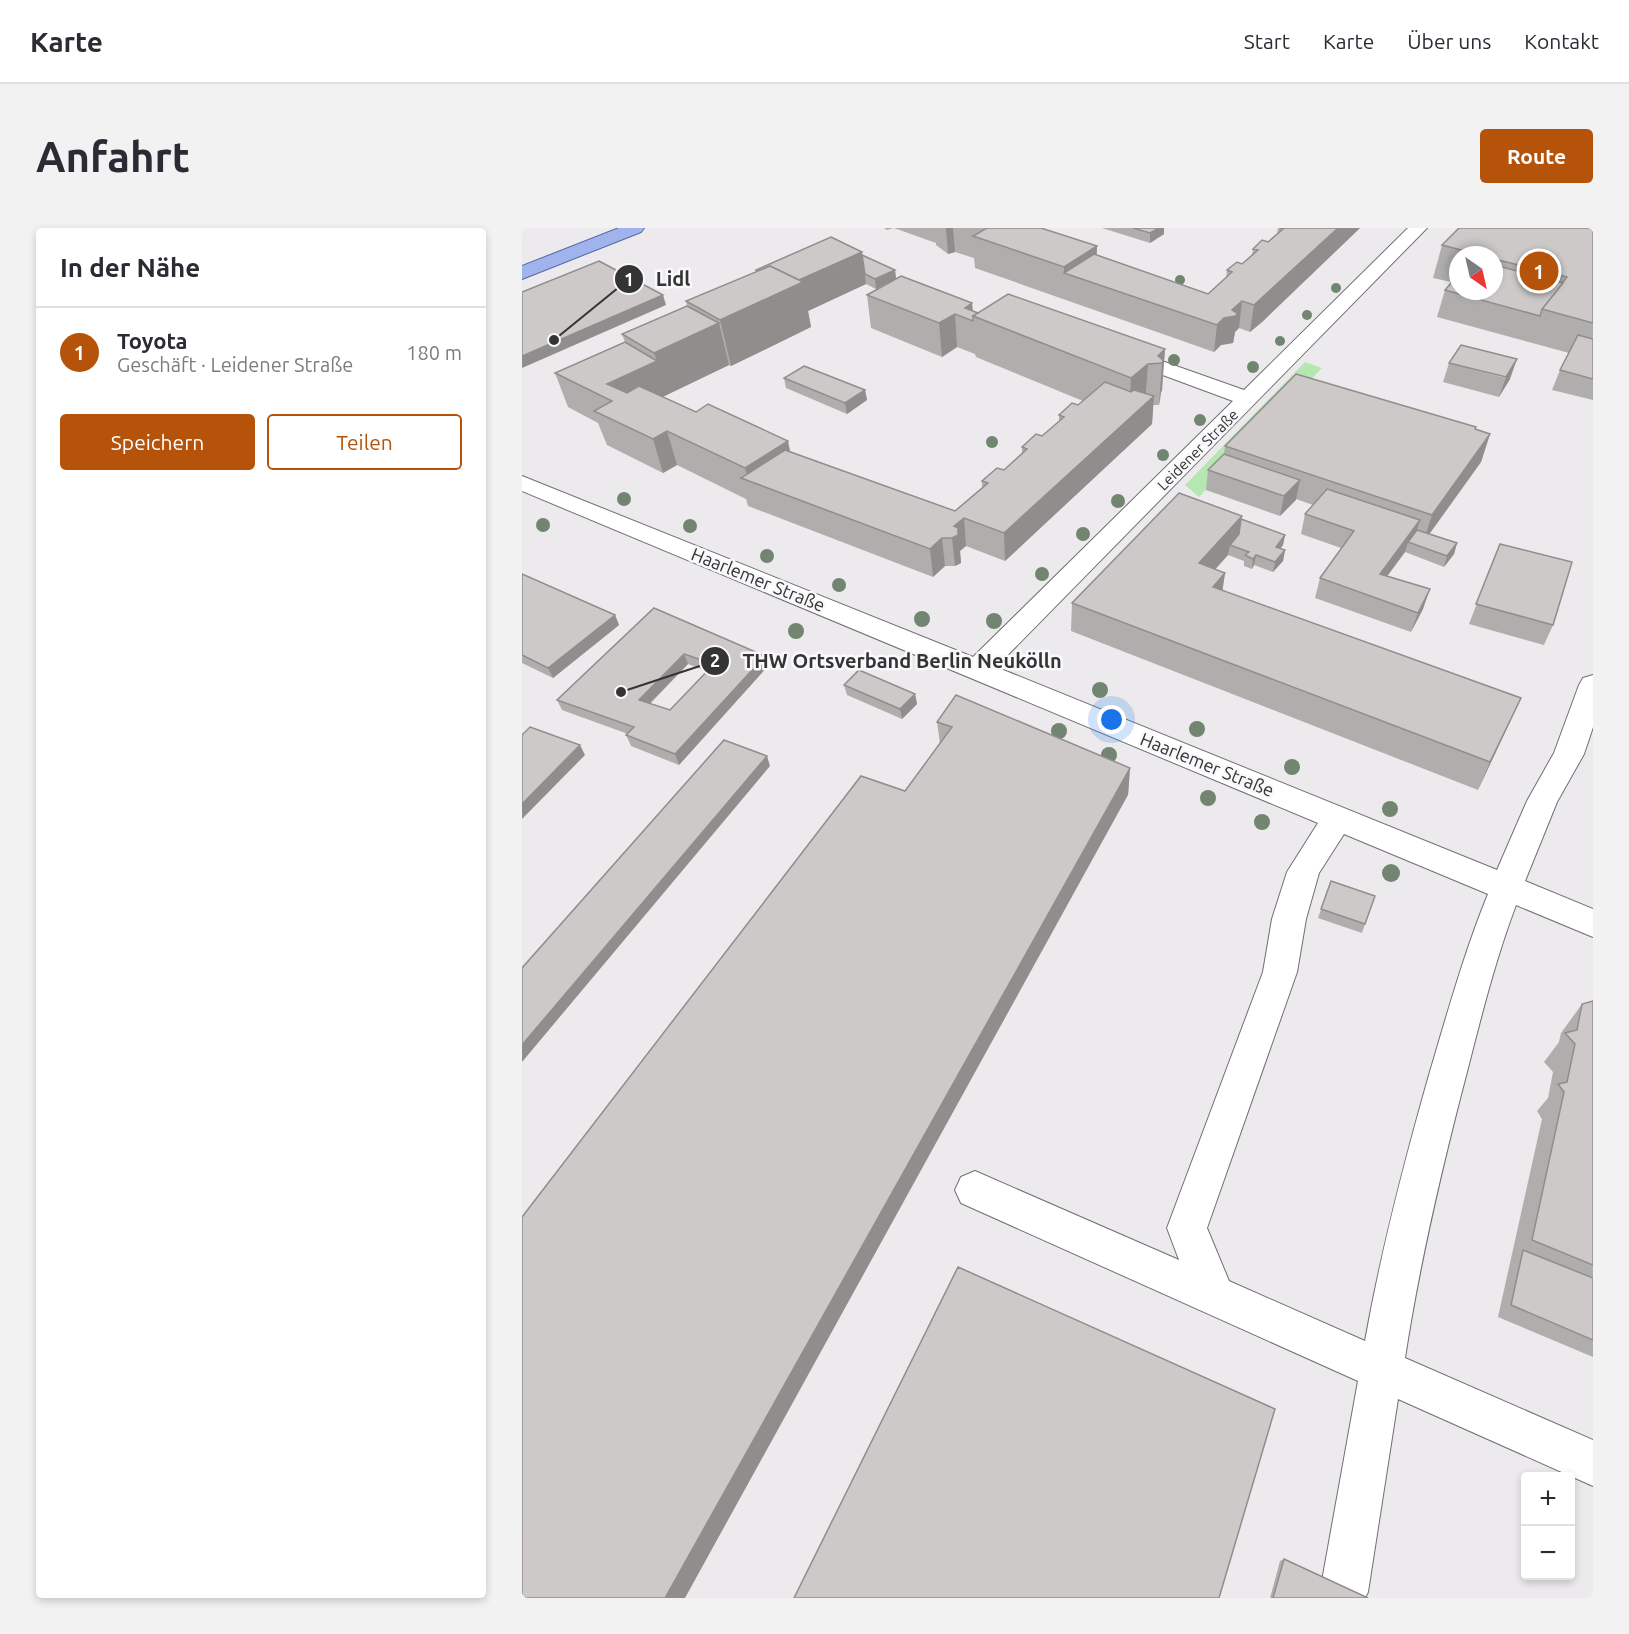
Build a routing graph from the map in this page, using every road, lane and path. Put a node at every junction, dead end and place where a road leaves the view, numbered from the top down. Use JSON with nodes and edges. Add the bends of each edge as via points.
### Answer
{"nodes":[{"id":1,"x":635,"y":228,"type":"edge"},
{"id":2,"x":1418,"y":228,"type":"edge"},
{"id":3,"x":522,"y":273,"type":"edge"},
{"id":4,"x":1101,"y":346,"type":"edge"},
{"id":5,"x":1249,"y":399,"type":"junction"},
{"id":6,"x":522,"y":483,"type":"edge"},
{"id":7,"x":976,"y":671,"type":"junction"},
{"id":8,"x":1593,"y":685,"type":"edge"},
{"id":9,"x":1339,"y":818,"type":"junction"},
{"id":10,"x":1508,"y":887,"type":"junction"},
{"id":11,"x":1593,"y":922,"type":"edge"},
{"id":12,"x":975,"y":1190,"type":"dead end"},
{"id":13,"x":1213,"y":1294,"type":"junction"},
{"id":14,"x":1381,"y":1371,"type":"junction"},
{"id":15,"x":1593,"y":1463,"type":"edge"},
{"id":16,"x":1344,"y":1592,"type":"edge"}],
"edges":[{"from":1,"to":3,"type":"main road"},
{"from":2,"to":5,"type":"street","name":"Leidener Straße"},
{"from":4,"to":5,"type":"street"},
{"from":5,"to":7,"type":"street","name":"Leidener Straße"},
{"from":6,"to":7,"type":"street","name":"Haarlemer Straße"},
{"from":7,"to":9,"type":"street","name":"Haarlemer Straße"},
{"from":8,"to":10,"type":"street","via":[[1569,754],[1542,801]]},
{"from":9,"to":10,"type":"street","name":"Haarlemer Straße"},
{"from":9,"to":13,"type":"street","via":[[1303,872],[1289,919],[1280,972],[1187,1228]]},
{"from":10,"to":11,"type":"street","name":"Haarlemer Straße"},
{"from":10,"to":14,"type":"street","via":[[1482,950],[1435,1122],[1396,1282]]},
{"from":12,"to":13,"type":"street"},
{"from":13,"to":14,"type":"street"},
{"from":14,"to":15,"type":"street"},
{"from":14,"to":16,"type":"street"}]}
